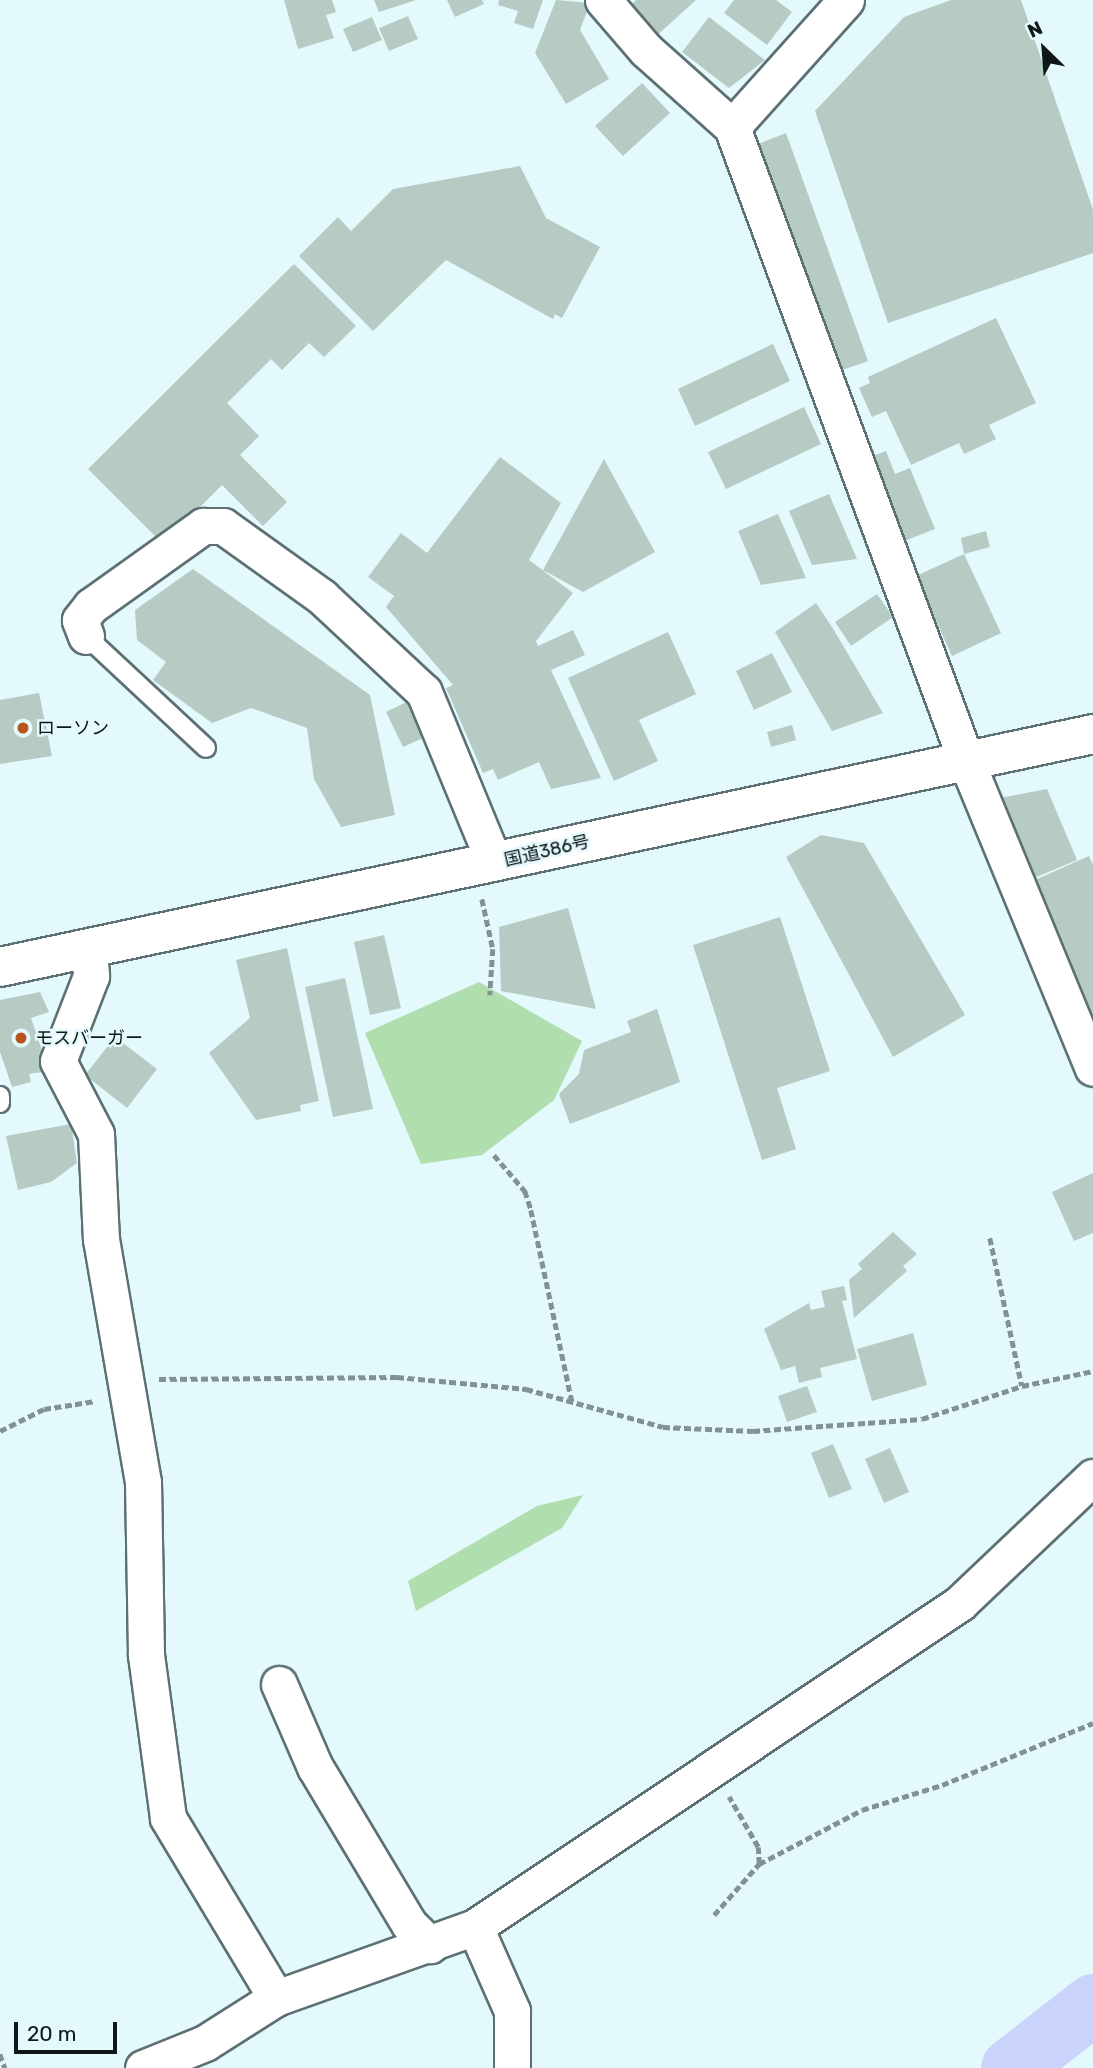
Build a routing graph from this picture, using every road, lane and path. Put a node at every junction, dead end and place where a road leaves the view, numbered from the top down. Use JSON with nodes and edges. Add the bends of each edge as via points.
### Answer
{"nodes":[{"id":1,"x":603,"y":0,"type":"edge"},
{"id":2,"x":846,"y":0,"type":"edge"},
{"id":3,"x":732,"y":127,"type":"junction"},
{"id":4,"x":86,"y":636,"type":"joint"},
{"id":5,"x":1093,"y":733,"type":"edge"},
{"id":6,"x":206,"y":748,"type":"dead end"},
{"id":7,"x":965,"y":758,"type":"junction"},
{"id":8,"x":487,"y":877,"type":"junction"},
{"id":9,"x":89,"y":951,"type":"junction"},
{"id":10,"x":0,"y":967,"type":"edge"},
{"id":11,"x":490,"y":995,"type":"dead end"},
{"id":12,"x":1093,"y":1068,"type":"edge"},
{"id":13,"x":0,"y":1096,"type":"edge"},
{"id":14,"x":0,"y":1103,"type":"edge"},
{"id":15,"x":494,"y":1155,"type":"dead end"},
{"id":16,"x":990,"y":1238,"type":"dead end"},
{"id":17,"x":1093,"y":1371,"type":"edge"},
{"id":18,"x":1022,"y":1386,"type":"junction"},
{"id":19,"x":124,"y":1387,"type":"junction"},
{"id":20,"x":572,"y":1402,"type":"junction"},
{"id":21,"x":0,"y":1431,"type":"edge"},
{"id":22,"x":1093,"y":1477,"type":"edge"},
{"id":23,"x":279,"y":1684,"type":"dead end"},
{"id":24,"x":1093,"y":1723,"type":"edge"},
{"id":25,"x":713,"y":1768,"type":"junction"},
{"id":26,"x":759,"y":1864,"type":"junction"},
{"id":27,"x":713,"y":1915,"type":"dead end"},
{"id":28,"x":475,"y":1927,"type":"junction"},
{"id":29,"x":430,"y":1945,"type":"junction"},
{"id":30,"x":276,"y":1998,"type":"junction"},
{"id":31,"x":0,"y":2054,"type":"edge"},
{"id":32,"x":5,"y":2068,"type":"edge"},
{"id":33,"x":143,"y":2068,"type":"edge"},
{"id":34,"x":512,"y":2068,"type":"edge"}],
"edges":[{"from":1,"to":3,"type":"street","via":[[646,50]]},
{"from":2,"to":3,"type":"street"},
{"from":3,"to":7,"type":"street"},
{"from":4,"to":6,"type":"lane"},
{"from":4,"to":8,"type":"street","via":[[80,620],[91,606],[203,526],[223,526],[322,597],[424,692]]},
{"from":5,"to":7,"type":"highway","name":"国道386号"},
{"from":7,"to":8,"type":"highway","name":"国道386号"},
{"from":7,"to":12,"type":"street"},
{"from":8,"to":9,"type":"highway","name":"国道386号"},
{"from":8,"to":11,"type":"path","via":[[493,949]]},
{"from":9,"to":10,"type":"highway","name":"国道386号"},
{"from":9,"to":19,"type":"street","via":[[91,976],[58,1061],[96,1134],[100,1238]]},
{"from":13,"to":14,"type":"lane"},
{"from":15,"to":20,"type":"path","via":[[525,1191],[531,1210]]},
{"from":16,"to":18,"type":"path"},
{"from":17,"to":18,"type":"path"},
{"from":18,"to":20,"type":"path","via":[[922,1419],[753,1431],[663,1427]]},
{"from":19,"to":20,"type":"path","via":[[397,1377],[526,1390]]},
{"from":19,"to":21,"type":"path","via":[[44,1409]]},
{"from":19,"to":30,"type":"street","via":[[143,1482],[146,1655],[168,1818],[189,1862]]},
{"from":22,"to":25,"type":"street","via":[[960,1603]]},
{"from":23,"to":29,"type":"street","via":[[314,1767],[410,1924]]},
{"from":24,"to":26,"type":"path","via":[[942,1785],[862,1810]]},
{"from":25,"to":26,"type":"path","via":[[758,1847]]},
{"from":25,"to":28,"type":"street"},
{"from":26,"to":27,"type":"path"},
{"from":28,"to":29,"type":"street"},
{"from":28,"to":34,"type":"street","via":[[512,2011]]},
{"from":29,"to":30,"type":"street"},
{"from":30,"to":33,"type":"street","via":[[205,2043]]},
{"from":31,"to":32,"type":"path"}]}
